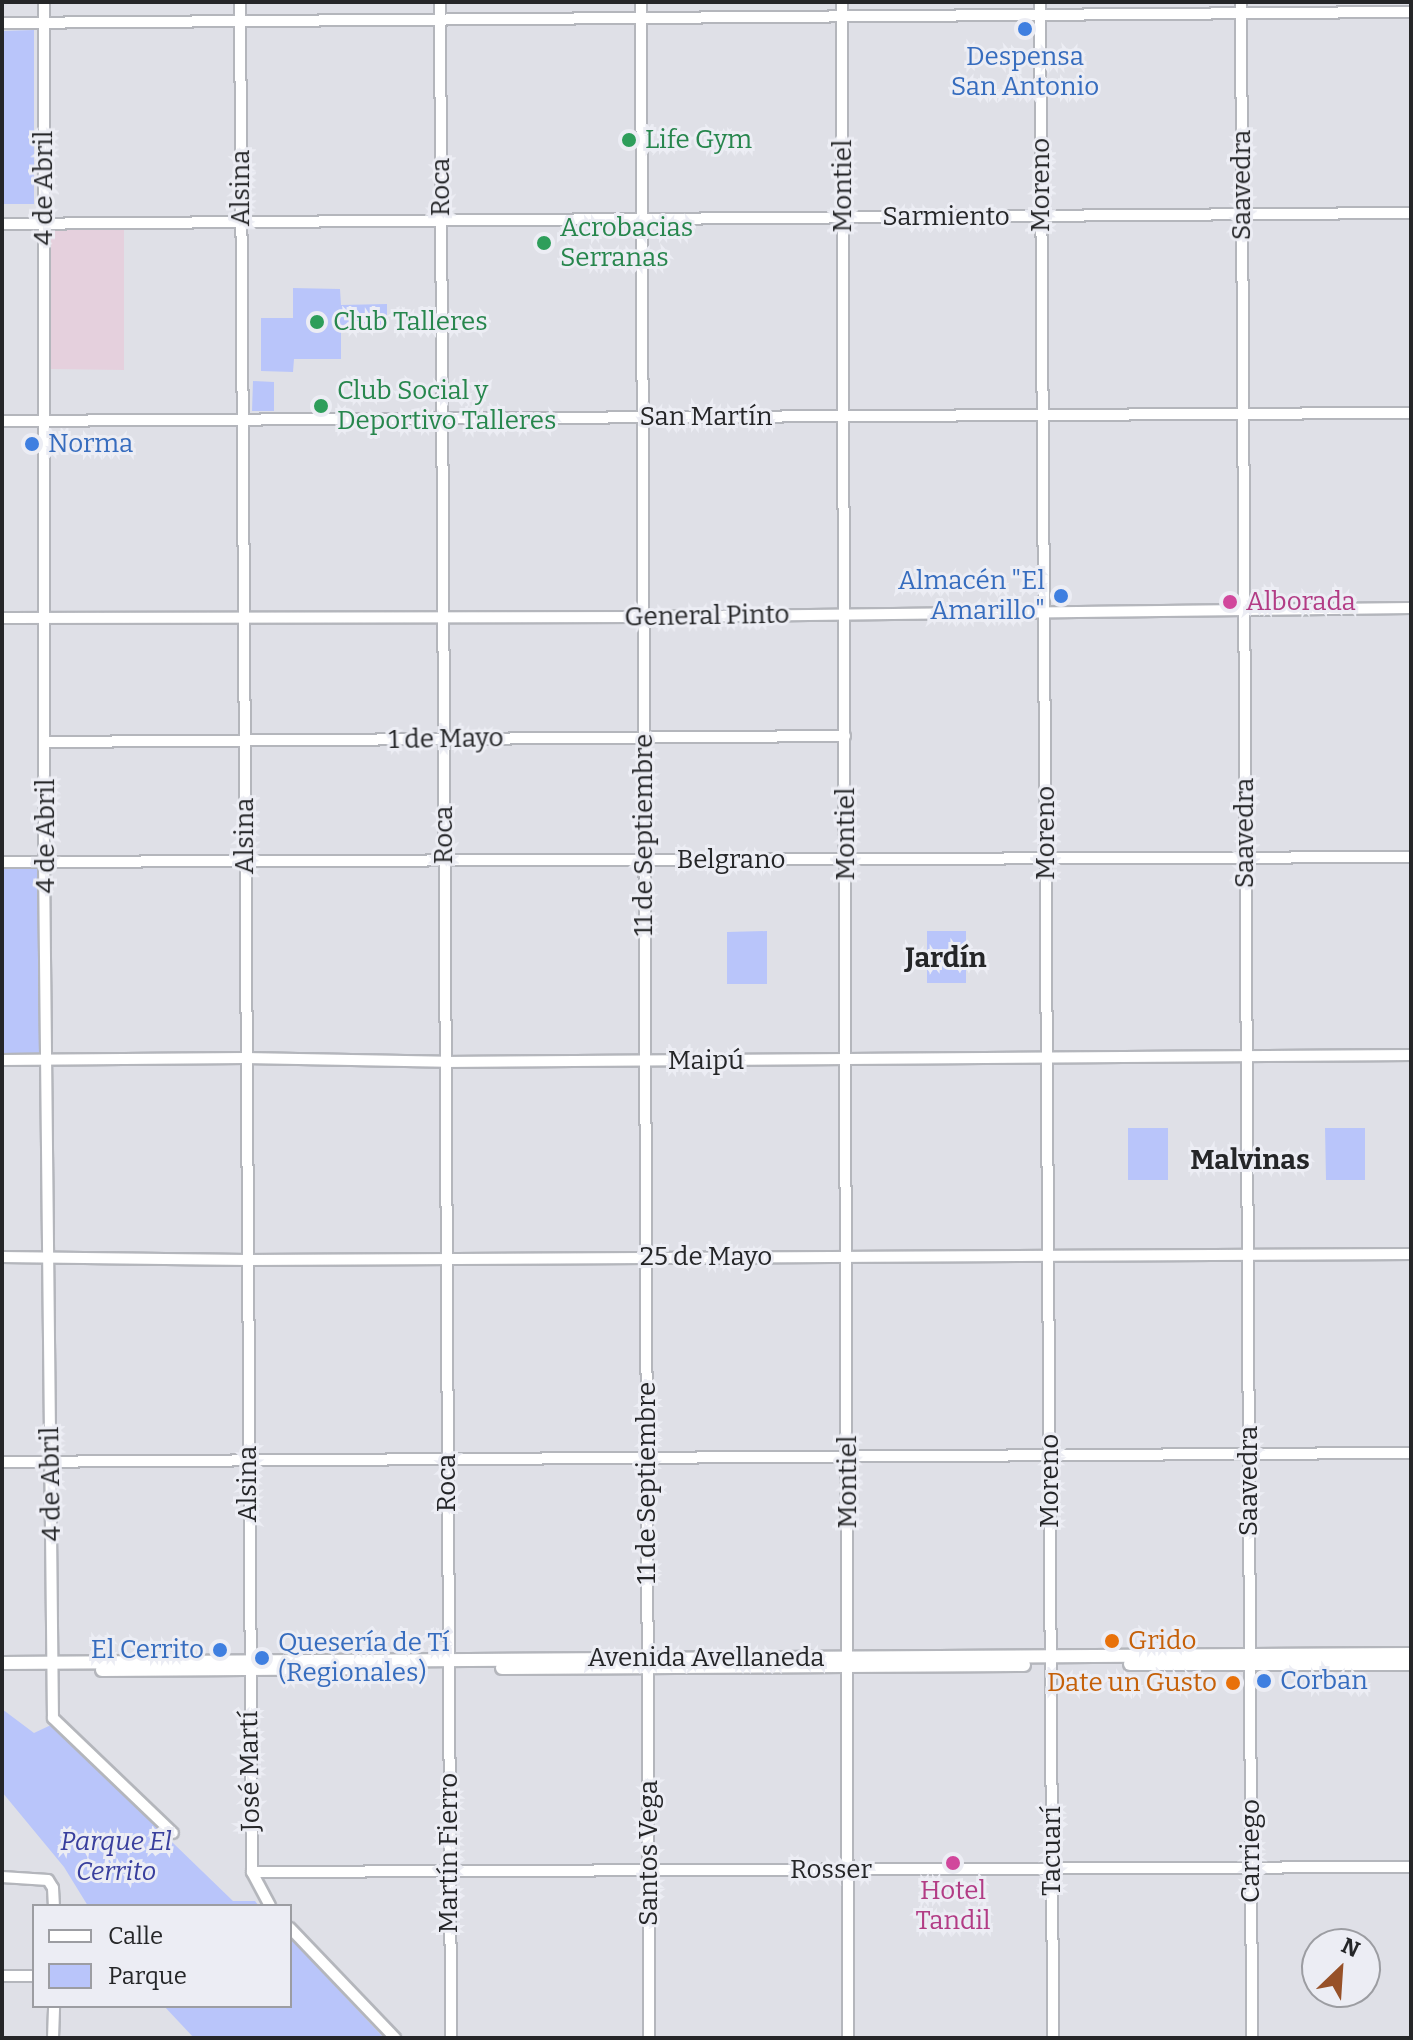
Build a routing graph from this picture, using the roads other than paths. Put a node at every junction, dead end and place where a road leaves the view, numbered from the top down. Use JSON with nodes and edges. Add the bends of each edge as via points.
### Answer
{"nodes":[{"id":1,"x":44,"y":2,"type":"edge"},
{"id":2,"x":240,"y":2,"type":"edge"},
{"id":3,"x":440,"y":2,"type":"edge"},
{"id":4,"x":641,"y":2,"type":"edge"},
{"id":5,"x":842,"y":2,"type":"edge"},
{"id":6,"x":1040,"y":2,"type":"edge"},
{"id":7,"x":1241,"y":8,"type":"edge"},
{"id":8,"x":1411,"y":12,"type":"edge"},
{"id":9,"x":1040,"y":15,"type":"junction"},
{"id":10,"x":842,"y":16,"type":"junction"},
{"id":11,"x":641,"y":18,"type":"junction"},
{"id":12,"x":440,"y":20,"type":"junction"},
{"id":13,"x":240,"y":21,"type":"junction"},
{"id":14,"x":2,"y":23,"type":"edge"},
{"id":15,"x":44,"y":23,"type":"junction"},
{"id":16,"x":1411,"y":213,"type":"edge"},
{"id":17,"x":1242,"y":215,"type":"junction"},
{"id":18,"x":1042,"y":216,"type":"junction"},
{"id":19,"x":843,"y":218,"type":"junction"},
{"id":20,"x":642,"y":219,"type":"junction"},
{"id":21,"x":441,"y":221,"type":"junction"},
{"id":22,"x":241,"y":222,"type":"junction"},
{"id":23,"x":2,"y":224,"type":"edge"},
{"id":24,"x":45,"y":224,"type":"junction"},
{"id":25,"x":1411,"y":413,"type":"edge"},
{"id":26,"x":1243,"y":415,"type":"junction"},
{"id":27,"x":1043,"y":416,"type":"junction"},
{"id":28,"x":642,"y":417,"type":"junction"},
{"id":29,"x":241,"y":418,"type":"junction"},
{"id":30,"x":441,"y":418,"type":"junction"},
{"id":31,"x":844,"y":418,"type":"junction"},
{"id":32,"x":2,"y":421,"type":"edge"},
{"id":33,"x":44,"y":421,"type":"junction"},
{"id":34,"x":1411,"y":608,"type":"edge"},
{"id":35,"x":1244,"y":612,"type":"junction"},
{"id":36,"x":1046,"y":613,"type":"junction"},
{"id":37,"x":844,"y":614,"type":"junction"},
{"id":38,"x":443,"y":616,"type":"junction"},
{"id":39,"x":244,"y":617,"type":"junction"},
{"id":40,"x":642,"y":617,"type":"junction"},
{"id":41,"x":2,"y":618,"type":"edge"},
{"id":42,"x":46,"y":618,"type":"junction"},
{"id":43,"x":845,"y":736,"type":"junction"},
{"id":44,"x":644,"y":737,"type":"junction"},
{"id":45,"x":444,"y":739,"type":"junction"},
{"id":46,"x":244,"y":740,"type":"junction"},
{"id":47,"x":46,"y":742,"type":"junction"},
{"id":48,"x":1411,"y":857,"type":"edge"},
{"id":49,"x":1046,"y":858,"type":"junction"},
{"id":50,"x":1246,"y":858,"type":"junction"},
{"id":51,"x":846,"y":859,"type":"junction"},
{"id":52,"x":645,"y":860,"type":"junction"},
{"id":53,"x":245,"y":861,"type":"junction"},
{"id":54,"x":444,"y":861,"type":"junction"},
{"id":55,"x":2,"y":862,"type":"edge"},
{"id":56,"x":44,"y":862,"type":"junction"},
{"id":57,"x":1411,"y":1055,"type":"edge"},
{"id":58,"x":1247,"y":1057,"type":"junction"},
{"id":59,"x":245,"y":1058,"type":"junction"},
{"id":60,"x":1047,"y":1058,"type":"junction"},
{"id":61,"x":2,"y":1060,"type":"edge"},
{"id":62,"x":48,"y":1060,"type":"junction"},
{"id":63,"x":846,"y":1060,"type":"junction"},
{"id":64,"x":645,"y":1061,"type":"junction"},
{"id":65,"x":445,"y":1062,"type":"junction"},
{"id":66,"x":1411,"y":1254,"type":"edge"},
{"id":67,"x":1248,"y":1255,"type":"junction"},
{"id":68,"x":48,"y":1256,"type":"junction"},
{"id":69,"x":1049,"y":1256,"type":"junction"},
{"id":70,"x":2,"y":1257,"type":"edge"},
{"id":71,"x":847,"y":1257,"type":"junction"},
{"id":72,"x":646,"y":1258,"type":"junction"},
{"id":73,"x":446,"y":1259,"type":"junction"},
{"id":74,"x":247,"y":1260,"type":"junction"},
{"id":75,"x":1411,"y":1453,"type":"edge"},
{"id":76,"x":1249,"y":1454,"type":"junction"},
{"id":77,"x":1050,"y":1455,"type":"junction"},
{"id":78,"x":848,"y":1456,"type":"junction"},
{"id":79,"x":647,"y":1458,"type":"junction"},
{"id":80,"x":447,"y":1459,"type":"junction"},
{"id":81,"x":248,"y":1460,"type":"junction"},
{"id":82,"x":2,"y":1462,"type":"edge"},
{"id":83,"x":51,"y":1462,"type":"junction"},
{"id":84,"x":1411,"y":1654,"type":"edge"},
{"id":85,"x":1052,"y":1660,"type":"junction"},
{"id":86,"x":1250,"y":1660,"type":"junction"},
{"id":87,"x":648,"y":1662,"type":"junction"},
{"id":88,"x":849,"y":1662,"type":"junction"},
{"id":89,"x":2,"y":1663,"type":"edge"},
{"id":90,"x":249,"y":1664,"type":"junction"},
{"id":91,"x":448,"y":1664,"type":"junction"},
{"id":92,"x":1411,"y":1664,"type":"edge"},
{"id":93,"x":52,"y":1666,"type":"junction"},
{"id":94,"x":2,"y":1670,"type":"edge"},
{"id":95,"x":173,"y":1833,"type":"dead end"},
{"id":96,"x":1411,"y":1867,"type":"edge"},
{"id":97,"x":1052,"y":1869,"type":"junction"},
{"id":98,"x":1251,"y":1869,"type":"junction"},
{"id":99,"x":847,"y":1870,"type":"junction"},
{"id":100,"x":449,"y":1871,"type":"junction"},
{"id":101,"x":649,"y":1871,"type":"junction"},
{"id":102,"x":252,"y":1872,"type":"junction"},
{"id":103,"x":2,"y":1877,"type":"edge"},
{"id":104,"x":54,"y":1904,"type":"edge"},
{"id":105,"x":269,"y":1904,"type":"edge"},
{"id":106,"x":292,"y":1930,"type":"edge"},
{"id":107,"x":2,"y":1976,"type":"edge"},
{"id":108,"x":32,"y":1976,"type":"edge"},
{"id":109,"x":54,"y":2008,"type":"edge"},
{"id":110,"x":53,"y":2038,"type":"edge"},
{"id":111,"x":395,"y":2038,"type":"edge"},
{"id":112,"x":451,"y":2038,"type":"edge"},
{"id":113,"x":649,"y":2038,"type":"edge"},
{"id":114,"x":848,"y":2038,"type":"edge"},
{"id":115,"x":1053,"y":2038,"type":"edge"},
{"id":116,"x":1252,"y":2038,"type":"edge"}],
"edges":[{"from":1,"to":15,"type":"street","name":"4 de Abril"},
{"from":2,"to":13,"type":"street","name":"Alsina"},
{"from":3,"to":12,"type":"street","name":"Roca"},
{"from":4,"to":11,"type":"street","name":"11 de Septiembre"},
{"from":5,"to":10,"type":"street","name":"Montiel"},
{"from":6,"to":9,"type":"street","name":"Moreno"},
{"from":7,"to":8,"type":"street"},
{"from":7,"to":9,"type":"street"},
{"from":7,"to":17,"type":"street","name":"Saavedra"},
{"from":9,"to":10,"type":"street"},
{"from":9,"to":18,"type":"street","name":"Moreno"},
{"from":10,"to":11,"type":"street"},
{"from":10,"to":19,"type":"street","name":"Montiel"},
{"from":11,"to":12,"type":"street"},
{"from":11,"to":20,"type":"street","name":"11 de Septiembre"},
{"from":12,"to":13,"type":"street"},
{"from":12,"to":21,"type":"street","name":"Roca"},
{"from":13,"to":15,"type":"street"},
{"from":13,"to":22,"type":"street","name":"Alsina"},
{"from":14,"to":15,"type":"street"},
{"from":15,"to":24,"type":"street","name":"4 de Abril"},
{"from":16,"to":17,"type":"street","name":"Sarmiento"},
{"from":17,"to":18,"type":"street","name":"Sarmiento"},
{"from":17,"to":26,"type":"street","name":"Saavedra"},
{"from":18,"to":19,"type":"street","name":"Sarmiento"},
{"from":18,"to":27,"type":"street","name":"Moreno"},
{"from":19,"to":20,"type":"street","name":"Sarmiento"},
{"from":19,"to":31,"type":"street","name":"Montiel"},
{"from":20,"to":21,"type":"street","name":"Sarmiento"},
{"from":20,"to":28,"type":"street","name":"11 de Septiembre"},
{"from":21,"to":22,"type":"street","name":"Sarmiento"},
{"from":21,"to":30,"type":"street","name":"Roca"},
{"from":22,"to":24,"type":"street","name":"Sarmiento"},
{"from":22,"to":29,"type":"street","name":"Alsina"},
{"from":23,"to":24,"type":"street","name":"Sarmiento"},
{"from":24,"to":33,"type":"street","name":"4 de Abril"},
{"from":25,"to":26,"type":"street","name":"San Martín"},
{"from":26,"to":27,"type":"street","name":"San Martín"},
{"from":26,"to":35,"type":"street","name":"Saavedra"},
{"from":27,"to":31,"type":"street","name":"San Martín"},
{"from":27,"to":36,"type":"street","name":"Moreno"},
{"from":28,"to":30,"type":"street","name":"San Martín"},
{"from":28,"to":31,"type":"street","name":"San Martín"},
{"from":28,"to":40,"type":"street","name":"11 de Septiembre"},
{"from":29,"to":30,"type":"street","name":"San Martín"},
{"from":29,"to":33,"type":"street","name":"San Martín"},
{"from":29,"to":39,"type":"street","name":"Alsina"},
{"from":30,"to":38,"type":"street","name":"Roca"},
{"from":31,"to":37,"type":"street","name":"Montiel"},
{"from":32,"to":33,"type":"street","name":"San Martín"},
{"from":33,"to":42,"type":"street","name":"4 de Abril"},
{"from":34,"to":35,"type":"street","name":"General Pinto"},
{"from":35,"to":36,"type":"street","name":"General Pinto"},
{"from":35,"to":50,"type":"street","name":"Saavedra"},
{"from":36,"to":37,"type":"street","name":"General Pinto"},
{"from":36,"to":49,"type":"street","name":"Moreno"},
{"from":37,"to":40,"type":"street","name":"General Pinto"},
{"from":37,"to":43,"type":"street","name":"Montiel"},
{"from":38,"to":39,"type":"street","name":"General Pinto"},
{"from":38,"to":40,"type":"street","name":"General Pinto"},
{"from":38,"to":45,"type":"street","name":"Roca"},
{"from":39,"to":42,"type":"street","name":"General Pinto"},
{"from":39,"to":46,"type":"street","name":"Alsina"},
{"from":40,"to":44,"type":"street","name":"11 de Septiembre"},
{"from":41,"to":42,"type":"street","name":"General Pinto"},
{"from":42,"to":47,"type":"street","name":"4 de Abril"},
{"from":43,"to":44,"type":"street","name":"1 de Mayo"},
{"from":43,"to":51,"type":"street","name":"Montiel"},
{"from":44,"to":45,"type":"street","name":"1 de Mayo"},
{"from":44,"to":52,"type":"street","name":"11 de Septiembre"},
{"from":45,"to":46,"type":"street","name":"1 de Mayo"},
{"from":45,"to":54,"type":"street","name":"Roca"},
{"from":46,"to":47,"type":"street","name":"1 de Mayo"},
{"from":46,"to":53,"type":"street","name":"Alsina"},
{"from":47,"to":56,"type":"street","name":"4 de Abril"},
{"from":48,"to":50,"type":"street","name":"Belgrano"},
{"from":49,"to":50,"type":"street","name":"Belgrano"},
{"from":49,"to":51,"type":"street","name":"Belgrano"},
{"from":49,"to":60,"type":"street","name":"Moreno"},
{"from":50,"to":58,"type":"street","name":"Saavedra"},
{"from":51,"to":52,"type":"street","name":"Belgrano"},
{"from":51,"to":63,"type":"street","name":"Montiel"},
{"from":52,"to":54,"type":"street","name":"Belgrano"},
{"from":52,"to":64,"type":"street","name":"11 de Septiembre"},
{"from":53,"to":54,"type":"street","name":"Belgrano"},
{"from":53,"to":56,"type":"street","name":"Belgrano"},
{"from":53,"to":59,"type":"street","name":"Alsina"},
{"from":54,"to":65,"type":"street","name":"Roca"},
{"from":55,"to":56,"type":"street","name":"Belgrano"},
{"from":56,"to":62,"type":"street","name":"4 de Abril"},
{"from":57,"to":58,"type":"street","name":"Maipú"},
{"from":58,"to":60,"type":"street","name":"Maipú"},
{"from":58,"to":67,"type":"street","name":"Saavedra"},
{"from":59,"to":62,"type":"street","name":"Maipú"},
{"from":59,"to":65,"type":"street","name":"Maipú"},
{"from":59,"to":74,"type":"street","name":"Alsina"},
{"from":60,"to":63,"type":"street","name":"Maipú"},
{"from":60,"to":69,"type":"street","name":"Moreno"},
{"from":61,"to":62,"type":"street","name":"Maipú"},
{"from":62,"to":68,"type":"street","name":"4 de Abril"},
{"from":63,"to":64,"type":"street","name":"Maipú"},
{"from":63,"to":71,"type":"street","name":"Montiel"},
{"from":64,"to":65,"type":"street","name":"Maipú"},
{"from":64,"to":72,"type":"street","name":"11 de Septiembre"},
{"from":65,"to":73,"type":"street","name":"Roca"},
{"from":66,"to":67,"type":"street","name":"25 de Mayo"},
{"from":67,"to":69,"type":"street","name":"25 de Mayo"},
{"from":67,"to":76,"type":"street","name":"Saavedra"},
{"from":68,"to":70,"type":"street","name":"25 de Mayo"},
{"from":68,"to":74,"type":"street","name":"25 de Mayo"},
{"from":68,"to":83,"type":"street","name":"4 de Abril"},
{"from":69,"to":71,"type":"street","name":"25 de Mayo"},
{"from":69,"to":77,"type":"street","name":"Moreno"},
{"from":71,"to":72,"type":"street","name":"25 de Mayo"},
{"from":71,"to":78,"type":"street","name":"Montiel"},
{"from":72,"to":73,"type":"street","name":"25 de Mayo"},
{"from":72,"to":79,"type":"street","name":"11 de Septiembre"},
{"from":73,"to":74,"type":"street","name":"25 de Mayo"},
{"from":73,"to":80,"type":"street","name":"Roca"},
{"from":74,"to":81,"type":"street","name":"Alsina"},
{"from":75,"to":76,"type":"street"},
{"from":76,"to":77,"type":"street"},
{"from":76,"to":86,"type":"street","name":"Saavedra"},
{"from":77,"to":78,"type":"street"},
{"from":77,"to":85,"type":"street","name":"Moreno"},
{"from":78,"to":79,"type":"street"},
{"from":78,"to":88,"type":"street","name":"Montiel"},
{"from":79,"to":80,"type":"street"},
{"from":79,"to":87,"type":"street","name":"11 de Septiembre"},
{"from":80,"to":81,"type":"street"},
{"from":80,"to":91,"type":"street","name":"Roca"},
{"from":81,"to":83,"type":"street"},
{"from":81,"to":90,"type":"street","name":"Alsina"},
{"from":82,"to":83,"type":"street"},
{"from":83,"to":93,"type":"street","name":"4 de Abril"},
{"from":84,"to":86,"type":"main road","name":"Avenida Avellaneda"},
{"from":85,"to":86,"type":"main road","name":"Avenida Avellaneda"},
{"from":85,"to":88,"type":"main road","name":"Avenida Avellaneda"},
{"from":85,"to":97,"type":"street","name":"Tacuarí"},
{"from":86,"to":92,"type":"main road","name":"Avenida Avellaneda"},
{"from":86,"to":98,"type":"street","name":"Carriego"},
{"from":87,"to":88,"type":"main road","name":"Avenida Avellaneda"},
{"from":87,"to":91,"type":"main road","name":"Avenida Avellaneda"},
{"from":87,"to":101,"type":"street","name":"Santos Vega"},
{"from":88,"to":99,"type":"street","name":"Montiel"},
{"from":89,"to":93,"type":"main road","name":"Avenida Avellaneda"},
{"from":90,"to":91,"type":"main road","name":"Avenida Avellaneda"},
{"from":90,"to":93,"type":"main road","name":"Avenida Avellaneda"},
{"from":90,"to":102,"type":"street","name":"José Martí"},
{"from":91,"to":100,"type":"street","name":"Martín Fierro"},
{"from":93,"to":94,"type":"main road","name":"Avenida Avellaneda"},
{"from":93,"to":95,"type":"street","name":"4 de Abril","via":[[53,1718]]},
{"from":96,"to":98,"type":"street","name":"Rosser"},
{"from":97,"to":98,"type":"street","name":"Rosser"},
{"from":97,"to":99,"type":"street","name":"Rosser"},
{"from":97,"to":115,"type":"street","name":"Tacuarí"},
{"from":98,"to":116,"type":"street","name":"Carriego"},
{"from":99,"to":101,"type":"street","name":"Rosser"},
{"from":99,"to":114,"type":"street","name":"Montiel"},
{"from":100,"to":101,"type":"street","name":"Rosser"},
{"from":100,"to":102,"type":"street","name":"Rosser"},
{"from":100,"to":112,"type":"street","name":"Martín Fierro"},
{"from":101,"to":113,"type":"street","name":"Santos Vega"},
{"from":102,"to":105,"type":"street"},
{"from":103,"to":104,"type":"street","via":[[48,1880]]},
{"from":106,"to":111,"type":"street"},
{"from":107,"to":108,"type":"street"},
{"from":109,"to":110,"type":"street"}]}
